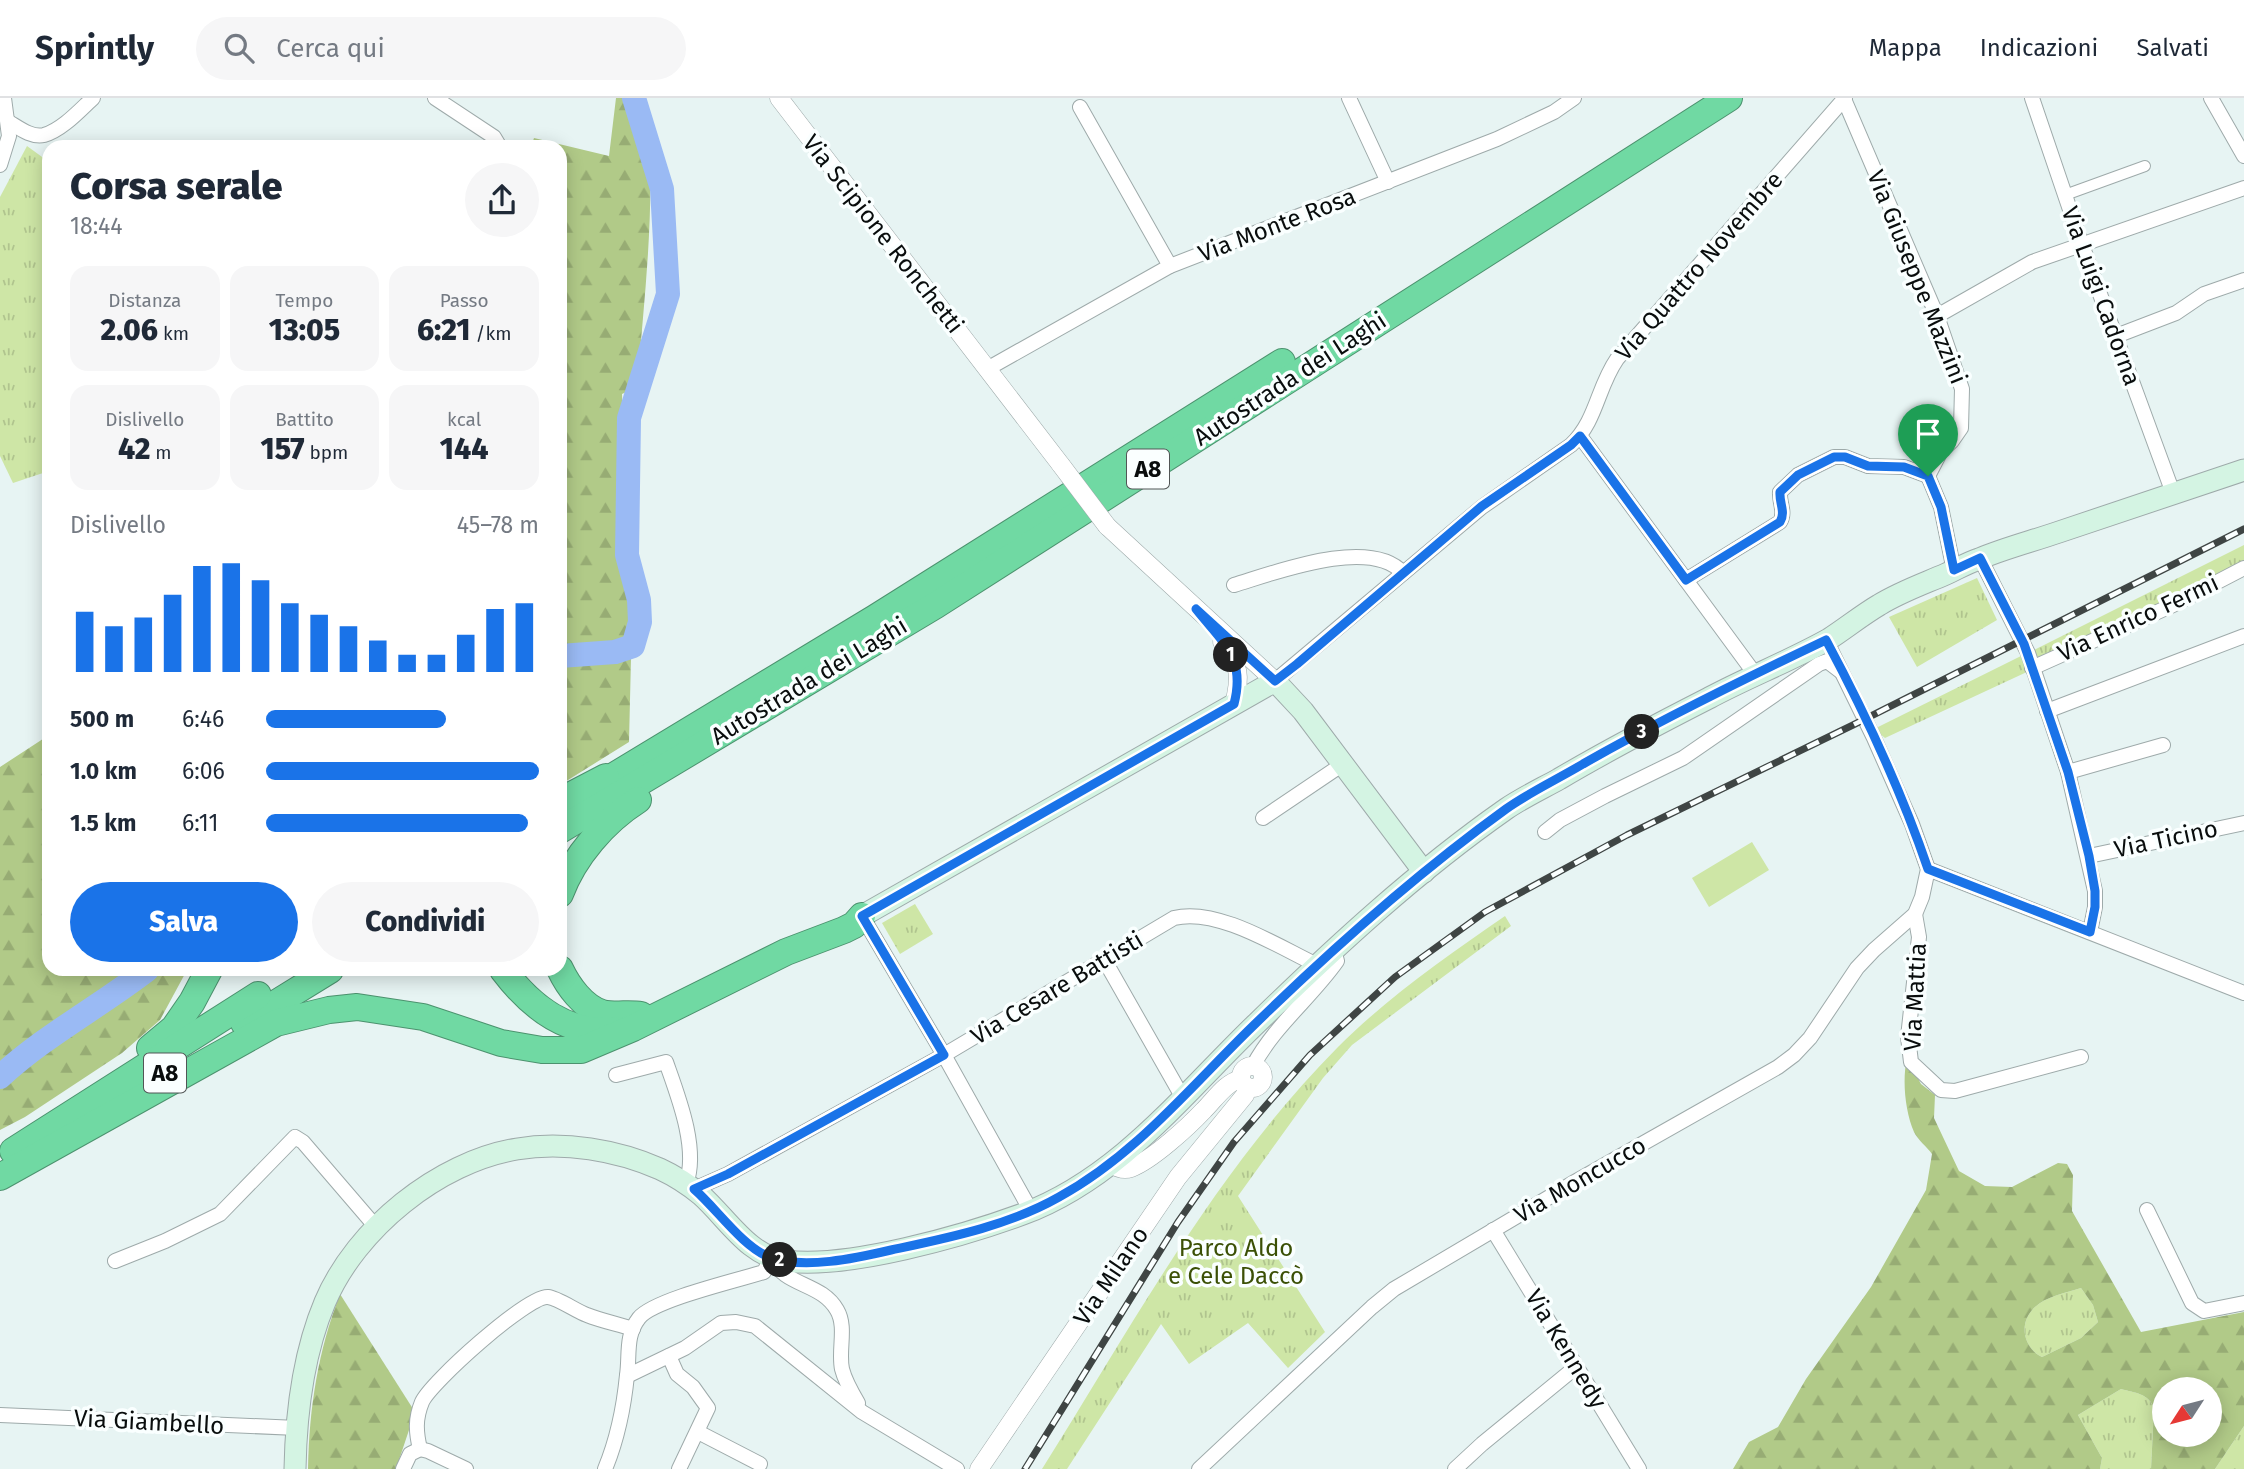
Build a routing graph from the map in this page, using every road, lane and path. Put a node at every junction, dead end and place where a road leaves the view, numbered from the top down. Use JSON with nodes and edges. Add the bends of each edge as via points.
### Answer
{"nodes":[{"id":1,"x":5,"y":98,"type":"edge"},
{"id":2,"x":93,"y":98,"type":"edge"},
{"id":3,"x":435,"y":98,"type":"edge"},
{"id":4,"x":779,"y":98,"type":"edge"},
{"id":5,"x":1349,"y":98,"type":"edge"},
{"id":6,"x":1574,"y":98,"type":"edge"},
{"id":7,"x":1696,"y":98,"type":"edge"},
{"id":8,"x":1729,"y":98,"type":"edge"},
{"id":9,"x":1845,"y":98,"type":"edge"},
{"id":10,"x":2032,"y":98,"type":"edge"},
{"id":11,"x":2211,"y":98,"type":"edge"},
{"id":12,"x":1080,"y":107,"type":"dead end"},
{"id":13,"x":9,"y":122,"type":"junction"},
{"id":14,"x":496,"y":140,"type":"edge"},
{"id":15,"x":2244,"y":156,"type":"edge"},
{"id":16,"x":0,"y":165,"type":"edge"},
{"id":17,"x":2145,"y":166,"type":"dead end"},
{"id":18,"x":1388,"y":182,"type":"junction"},
{"id":19,"x":2244,"y":188,"type":"edge"},
{"id":20,"x":2065,"y":195,"type":"junction"},
{"id":21,"x":2082,"y":246,"type":"junction"},
{"id":22,"x":1170,"y":266,"type":"junction"},
{"id":23,"x":2244,"y":280,"type":"edge"},
{"id":24,"x":1937,"y":316,"type":"junction"},
{"id":25,"x":2116,"y":336,"type":"junction"},
{"id":26,"x":987,"y":369,"type":"junction"},
{"id":27,"x":1580,"y":436,"type":"junction"},
{"id":28,"x":2244,"y":470,"type":"edge"},
{"id":29,"x":1928,"y":476,"type":"junction"},
{"id":30,"x":2173,"y":493,"type":"junction"},
{"id":31,"x":1980,"y":558,"type":"junction"},
{"id":32,"x":2244,"y":568,"type":"edge"},
{"id":33,"x":1954,"y":570,"type":"junction"},
{"id":34,"x":1403,"y":573,"type":"junction"},
{"id":35,"x":1686,"y":580,"type":"junction"},
{"id":36,"x":1234,"y":585,"type":"dead end"},
{"id":37,"x":936,"y":605,"type":"junction"},
{"id":38,"x":1196,"y":609,"type":"junction"},
{"id":39,"x":2244,"y":636,"type":"edge"},
{"id":40,"x":1826,"y":640,"type":"junction"},
{"id":41,"x":2032,"y":668,"type":"junction"},
{"id":42,"x":1755,"y":674,"type":"junction"},
{"id":43,"x":1846,"y":678,"type":"junction"},
{"id":44,"x":1275,"y":681,"type":"junction"},
{"id":45,"x":1234,"y":704,"type":"junction"},
{"id":46,"x":2047,"y":711,"type":"junction"},
{"id":47,"x":2164,"y":745,"type":"dead end"},
{"id":48,"x":663,"y":747,"type":"junction"},
{"id":49,"x":1343,"y":764,"type":"junction"},
{"id":50,"x":2068,"y":772,"type":"junction"},
{"id":51,"x":567,"y":797,"type":"edge"},
{"id":52,"x":567,"y":805,"type":"edge"},
{"id":53,"x":1263,"y":818,"type":"dead end"},
{"id":54,"x":2244,"y":823,"type":"edge"},
{"id":55,"x":567,"y":826,"type":"edge"},
{"id":56,"x":1545,"y":832,"type":"dead end"},
{"id":57,"x":2089,"y":856,"type":"junction"},
{"id":58,"x":1928,"y":869,"type":"junction"},
{"id":59,"x":1424,"y":872,"type":"junction"},
{"id":60,"x":567,"y":880,"type":"edge"},
{"id":61,"x":1914,"y":914,"type":"junction"},
{"id":62,"x":862,"y":916,"type":"junction"},
{"id":63,"x":2090,"y":932,"type":"junction"},
{"id":64,"x":1334,"y":950,"type":"junction"},
{"id":65,"x":1105,"y":961,"type":"junction"},
{"id":66,"x":1317,"y":965,"type":"junction"},
{"id":67,"x":206,"y":976,"type":"edge"},
{"id":68,"x":289,"y":976,"type":"edge"},
{"id":69,"x":320,"y":976,"type":"edge"},
{"id":70,"x":508,"y":976,"type":"edge"},
{"id":71,"x":563,"y":976,"type":"edge"},
{"id":72,"x":2244,"y":993,"type":"edge"},
{"id":73,"x":643,"y":1022,"type":"junction"},
{"id":74,"x":944,"y":1055,"type":"junction"},
{"id":75,"x":2081,"y":1057,"type":"dead end"},
{"id":76,"x":616,"y":1075,"type":"dead end"},
{"id":77,"x":1247,"y":1077,"type":"junction"},
{"id":78,"x":1183,"y":1098,"type":"junction"},
{"id":79,"x":0,"y":1147,"type":"edge"},
{"id":80,"x":0,"y":1159,"type":"edge"},
{"id":81,"x":1111,"y":1164,"type":"junction"},
{"id":82,"x":0,"y":1177,"type":"edge"},
{"id":83,"x":690,"y":1187,"type":"junction"},
{"id":84,"x":2147,"y":1210,"type":"dead end"},
{"id":85,"x":1031,"y":1211,"type":"junction"},
{"id":86,"x":376,"y":1227,"type":"junction"},
{"id":87,"x":1493,"y":1230,"type":"junction"},
{"id":88,"x":771,"y":1258,"type":"junction"},
{"id":89,"x":115,"y":1261,"type":"dead end"},
{"id":90,"x":2244,"y":1303,"type":"edge"},
{"id":91,"x":634,"y":1329,"type":"junction"},
{"id":92,"x":669,"y":1356,"type":"junction"},
{"id":93,"x":1576,"y":1367,"type":"junction"},
{"id":94,"x":627,"y":1376,"type":"junction"},
{"id":95,"x":862,"y":1412,"type":"junction"},
{"id":96,"x":0,"y":1415,"type":"edge"},
{"id":97,"x":297,"y":1428,"type":"junction"},
{"id":98,"x":698,"y":1432,"type":"junction"},
{"id":99,"x":420,"y":1449,"type":"junction"},
{"id":100,"x":760,"y":1464,"type":"dead end"},
{"id":101,"x":295,"y":1469,"type":"edge"},
{"id":102,"x":403,"y":1469,"type":"edge"},
{"id":103,"x":466,"y":1469,"type":"edge"},
{"id":104,"x":605,"y":1469,"type":"edge"},
{"id":105,"x":680,"y":1469,"type":"edge"},
{"id":106,"x":957,"y":1469,"type":"edge"},
{"id":107,"x":979,"y":1469,"type":"edge"},
{"id":108,"x":1199,"y":1469,"type":"edge"},
{"id":109,"x":1455,"y":1469,"type":"edge"},
{"id":110,"x":1639,"y":1469,"type":"edge"}],
"edges":[{"from":1,"to":13,"type":"street"},
{"from":2,"to":13,"type":"street","via":[[43,136],[26,133]]},
{"from":3,"to":14,"type":"street"},
{"from":4,"to":26,"type":"street","name":"Via Scipione Ronchetti"},
{"from":5,"to":18,"type":"street"},
{"from":6,"to":18,"type":"street","name":"Via Monte Rosa","via":[[1534,122]]},
{"from":7,"to":48,"type":"highway","name":"Autostrada dei Laghi","number":"A8","via":[[1095,480]]},
{"from":8,"to":37,"type":"highway","name":"Autostrada dei Laghi","number":"A8"},
{"from":9,"to":24,"type":"street","name":"Via Giuseppe Mazzini"},
{"from":9,"to":27,"type":"street","name":"Via Quattro Novembre","via":[[1617,359]]},
{"from":10,"to":20,"type":"street","name":"Via Luigi Cadorna"},
{"from":11,"to":15,"type":"street"},
{"from":12,"to":22,"type":"street"},
{"from":13,"to":16,"type":"street","via":[[7,149]]},
{"from":17,"to":20,"type":"street"},
{"from":18,"to":22,"type":"street","name":"Via Monte Rosa"},
{"from":19,"to":21,"type":"street"},
{"from":20,"to":21,"type":"street","name":"Via Luigi Cadorna"},
{"from":21,"to":24,"type":"street","via":[[2032,262]]},
{"from":21,"to":25,"type":"street","name":"Via Luigi Cadorna"},
{"from":22,"to":26,"type":"street","name":"Via Monte Rosa"},
{"from":23,"to":25,"type":"street"},
{"from":24,"to":29,"type":"street","name":"Via Giuseppe Mazzini","via":[[1962,389],[1962,420],[1957,435],[1941,451]]},
{"from":25,"to":30,"type":"street","name":"Via Luigi Cadorna"},
{"from":26,"to":38,"type":"street","name":"Via Scipione Ronchetti","bridge":true,"via":[[1107,526]]},
{"from":27,"to":34,"type":"street","name":"Via Quattro Novembre","via":[[1482,506]]},
{"from":27,"to":35,"type":"street"},
{"from":28,"to":30,"type":"main road"},
{"from":29,"to":33,"type":"street","via":[[1941,507]]},
{"from":29,"to":35,"type":"street","via":[[1904,467],[1868,466],[1845,457],[1815,465],[1780,492],[1780,522]]},
{"from":30,"to":31,"type":"main road"},
{"from":31,"to":33,"type":"main road"},
{"from":31,"to":41,"type":"street"},
{"from":32,"to":41,"type":"street","name":"Via Enrico Fermi"},
{"from":33,"to":40,"type":"main road","via":[[1881,603]]},
{"from":34,"to":36,"type":"street","via":[[1379,559],[1348,556]]},
{"from":34,"to":44,"type":"street","name":"Via Quattro Novembre"},
{"from":35,"to":42,"type":"street"},
{"from":37,"to":55,"type":"highway","name":"Autostrada dei Laghi","number":"A8"},
{"from":37,"to":60,"type":"highway","via":[[842,671],[626,808],[590,844]]},
{"from":38,"to":44,"type":"street"},
{"from":38,"to":45,"type":"street","via":[[1238,667]]},
{"from":39,"to":46,"type":"street"},
{"from":40,"to":42,"type":"main road"},
{"from":40,"to":43,"type":"street"},
{"from":41,"to":46,"type":"street"},
{"from":42,"to":59,"type":"main road","via":[[1509,807]]},
{"from":43,"to":56,"type":"street","via":[[1835,665],[1819,664],[1683,758]]},
{"from":43,"to":58,"type":"street"},
{"from":44,"to":45,"type":"main road","name":"Via Quattro Novembre"},
{"from":44,"to":49,"type":"main road"},
{"from":45,"to":62,"type":"main road","name":"Via Quattro Novembre"},
{"from":46,"to":50,"type":"street"},
{"from":47,"to":50,"type":"street"},
{"from":48,"to":51,"type":"highway"},
{"from":48,"to":52,"type":"highway","name":"Autostrada dei Laghi","number":"A8"},
{"from":49,"to":53,"type":"street"},
{"from":49,"to":59,"type":"main road"},
{"from":50,"to":57,"type":"street"},
{"from":54,"to":57,"type":"street","name":"Via Ticino"},
{"from":57,"to":63,"type":"street","via":[[2095,907]]},
{"from":58,"to":61,"type":"street","name":"Via Moncucco"},
{"from":58,"to":63,"type":"street"},
{"from":59,"to":64,"type":"main road"},
{"from":61,"to":75,"type":"street","name":"Via Mattia","via":[[1920,937],[1908,1037],[1910,1062],[1928,1080],[1941,1090],[1955,1091]]},
{"from":61,"to":87,"type":"street","name":"Via Moncucco","via":[[1857,968],[1810,1038],[1778,1068]]},
{"from":62,"to":73,"type":"highway","via":[[844,930],[786,952]]},
{"from":62,"to":74,"type":"street"},
{"from":63,"to":72,"type":"street"},
{"from":64,"to":66,"type":"main road"},
{"from":64,"to":77,"type":"street","via":[[1337,961],[1324,980],[1274,1032]]},
{"from":65,"to":66,"type":"street","name":"Via Cesare Battisti","via":[[1185,915],[1224,921]]},
{"from":65,"to":74,"type":"street","name":"Via Cesare Battisti"},
{"from":65,"to":78,"type":"street"},
{"from":66,"to":78,"type":"main road"},
{"from":67,"to":79,"type":"highway","via":[[174,1028]]},
{"from":68,"to":80,"type":"highway","number":"A8"},
{"from":69,"to":82,"type":"highway","number":"A8"},
{"from":70,"to":73,"type":"highway","via":[[524,996],[561,1022],[600,1032]]},
{"from":71,"to":73,"type":"highway","via":[[582,999],[602,1013]]},
{"from":73,"to":82,"type":"highway","via":[[581,1050],[542,1050],[386,1010],[357,1007],[302,1016],[276,1023]]},
{"from":74,"to":83,"type":"street","name":"Via Cesare Battisti","via":[[728,1174]]},
{"from":74,"to":85,"type":"street"},
{"from":76,"to":83,"type":"street","via":[[666,1062],[691,1154]]},
{"from":77,"to":81,"type":"street","via":[[1233,1080],[1147,1159],[1130,1169]]},
{"from":77,"to":107,"type":"street","name":"Via Milano","via":[[1245,1095],[1178,1177]]},
{"from":78,"to":81,"type":"main road"},
{"from":81,"to":85,"type":"main road"},
{"from":83,"to":86,"type":"main road","via":[[660,1169],[621,1156],[566,1146],[521,1148],[453,1172],[406,1200]]},
{"from":83,"to":88,"type":"main road","via":[[753,1247]]},
{"from":84,"to":90,"type":"street","via":[[2192,1303],[2204,1311]]},
{"from":85,"to":88,"type":"main road","via":[[861,1257],[797,1262]]},
{"from":86,"to":89,"type":"street","via":[[295,1137],[220,1214]]},
{"from":86,"to":97,"type":"main road","via":[[348,1261],[324,1303],[307,1360]]},
{"from":87,"to":93,"type":"street","name":"Via Kennedy"},
{"from":87,"to":108,"type":"street","name":"Via Moncucco","via":[[1371,1307]]},
{"from":88,"to":91,"type":"street","via":[[764,1272],[659,1305],[640,1317]]},
{"from":88,"to":95,"type":"street","via":[[777,1270],[809,1286],[838,1311],[842,1370]]},
{"from":91,"to":94,"type":"street","via":[[629,1337]]},
{"from":91,"to":99,"type":"street","via":[[548,1297],[536,1300],[505,1321],[435,1384],[422,1401],[415,1428]]},
{"from":92,"to":94,"type":"street"},
{"from":92,"to":95,"type":"street","via":[[721,1323],[755,1326]]},
{"from":92,"to":98,"type":"street","via":[[677,1374],[708,1408]]},
{"from":93,"to":109,"type":"street"},
{"from":93,"to":110,"type":"street","name":"Via Kennedy"},
{"from":94,"to":104,"type":"street"},
{"from":95,"to":106,"type":"street"},
{"from":96,"to":97,"type":"street","name":"Via Giambello"},
{"from":97,"to":101,"type":"main road"},
{"from":98,"to":100,"type":"street"},
{"from":98,"to":105,"type":"street"},
{"from":99,"to":102,"type":"street","via":[[410,1454]]},
{"from":99,"to":103,"type":"street"}]}
